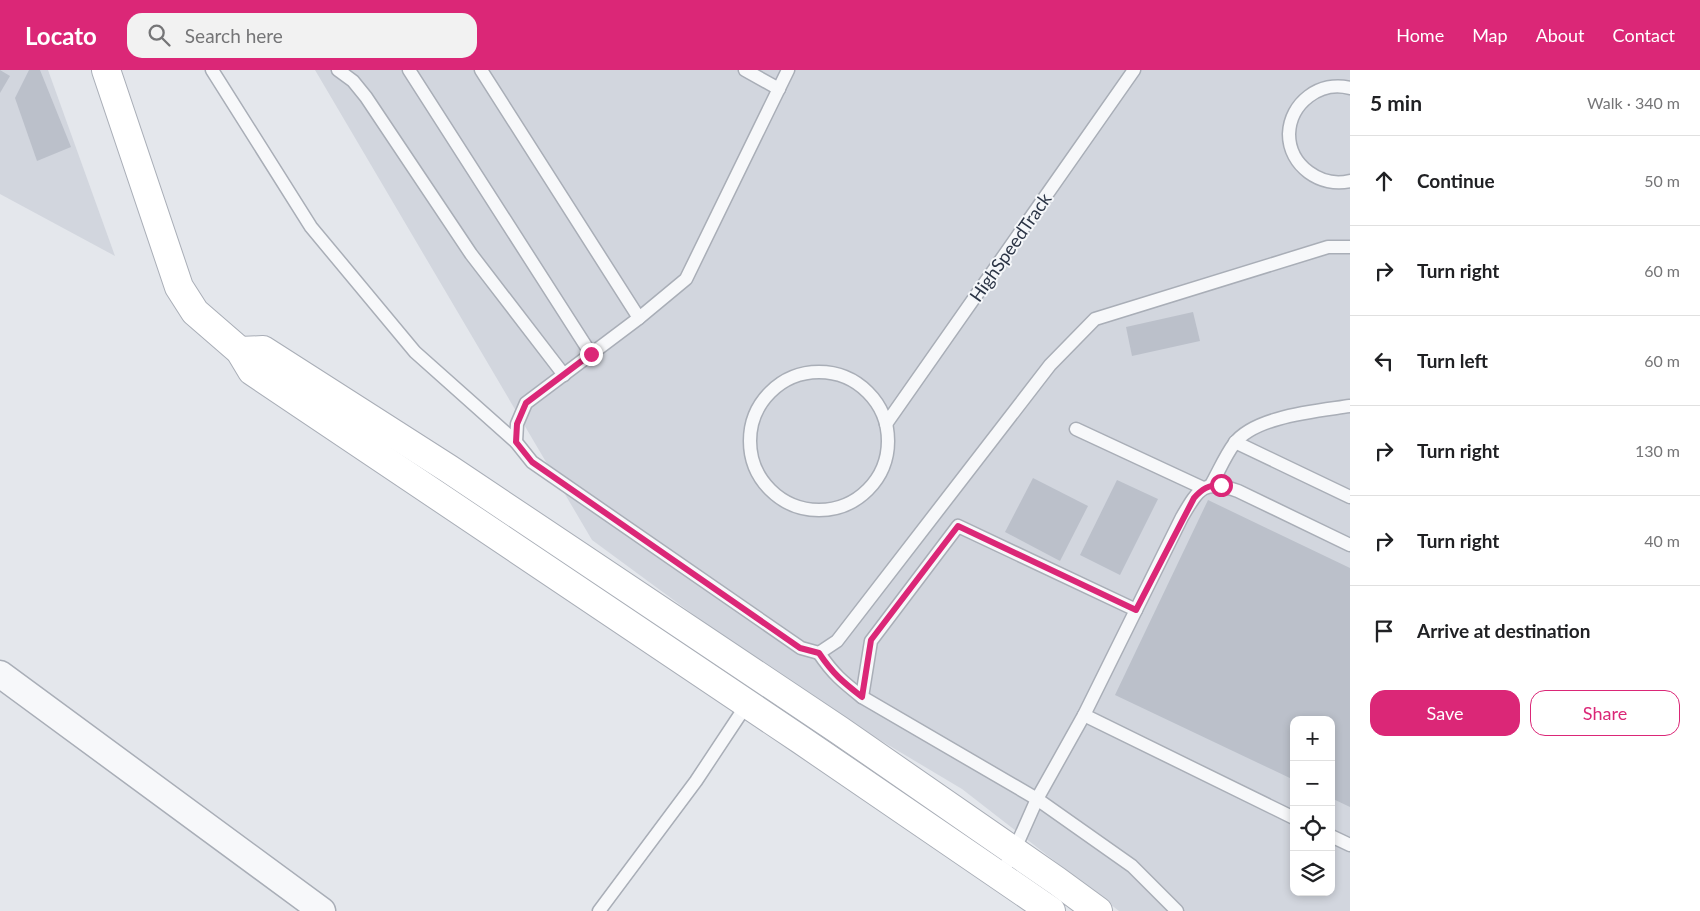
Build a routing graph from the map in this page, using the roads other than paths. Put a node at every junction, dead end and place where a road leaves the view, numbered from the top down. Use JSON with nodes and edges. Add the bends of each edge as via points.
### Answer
{"nodes":[{"id":1,"x":106,"y":70,"type":"edge"},
{"id":2,"x":212,"y":70,"type":"edge"},
{"id":3,"x":338,"y":70,"type":"edge"},
{"id":4,"x":409,"y":70,"type":"edge"},
{"id":5,"x":481,"y":70,"type":"edge"},
{"id":6,"x":745,"y":70,"type":"edge"},
{"id":7,"x":788,"y":70,"type":"edge"},
{"id":8,"x":1134,"y":70,"type":"edge"},
{"id":9,"x":1350,"y":88,"type":"edge"},
{"id":10,"x":779,"y":89,"type":"junction"},
{"id":11,"x":1350,"y":181,"type":"edge"},
{"id":12,"x":1350,"y":247,"type":"edge"},
{"id":13,"x":639,"y":318,"type":"junction"},
{"id":14,"x":240,"y":351,"type":"junction"},
{"id":15,"x":591,"y":354,"type":"junction"},
{"id":16,"x":564,"y":375,"type":"junction"},
{"id":17,"x":1350,"y":406,"type":"edge"},
{"id":18,"x":886,"y":424,"type":"junction"},
{"id":19,"x":1076,"y":429,"type":"dead end"},
{"id":20,"x":516,"y":442,"type":"junction"},
{"id":21,"x":1235,"y":442,"type":"junction"},
{"id":22,"x":1207,"y":487,"type":"junction"},
{"id":23,"x":1350,"y":497,"type":"edge"},
{"id":24,"x":1350,"y":545,"type":"edge"},
{"id":25,"x":1136,"y":610,"type":"junction"},
{"id":26,"x":819,"y":653,"type":"junction"},
{"id":27,"x":736,"y":661,"type":"junction"},
{"id":28,"x":0,"y":674,"type":"edge"},
{"id":29,"x":720,"y":686,"type":"junction"},
{"id":30,"x":862,"y":697,"type":"junction"},
{"id":31,"x":747,"y":704,"type":"junction"},
{"id":32,"x":1084,"y":715,"type":"junction"},
{"id":33,"x":1037,"y":799,"type":"junction"},
{"id":34,"x":1290,"y":816,"type":"edge"},
{"id":35,"x":1335,"y":838,"type":"edge"},
{"id":36,"x":1350,"y":845,"type":"edge"},
{"id":37,"x":1014,"y":851,"type":"junction"},
{"id":38,"x":1000,"y":876,"type":"junction"},
{"id":39,"x":322,"y":911,"type":"edge"},
{"id":40,"x":599,"y":911,"type":"edge"},
{"id":41,"x":1051,"y":911,"type":"edge"},
{"id":42,"x":1098,"y":911,"type":"edge"},
{"id":43,"x":1177,"y":911,"type":"edge"}],
"edges":[{"from":1,"to":14,"type":"street","via":[[179,287],[194,312]]},
{"from":2,"to":20,"type":"lane","via":[[311,227],[415,352]]},
{"from":3,"to":16,"type":"lane","via":[[366,97],[471,254]]},
{"from":4,"to":15,"type":"lane"},
{"from":5,"to":13,"type":"lane"},
{"from":6,"to":10,"type":"lane"},
{"from":7,"to":10,"type":"lane"},
{"from":8,"to":18,"type":"lane","name":"HighSpeedTrack"},
{"from":9,"to":11,"type":"lane","via":[[1326,87],[1312,94],[1300,104],[1292,119],[1289,135],[1292,151],[1311,175],[1326,182]]},
{"from":10,"to":13,"type":"lane","via":[[686,279]]},
{"from":12,"to":26,"type":"lane","via":[[1328,247],[1095,319],[1050,365],[837,641]]},
{"from":13,"to":15,"type":"lane"},
{"from":14,"to":27,"type":"street","via":[[263,350],[450,469]]},
{"from":14,"to":29,"type":"street","via":[[252,371]]},
{"from":15,"to":16,"type":"lane"},
{"from":16,"to":20,"type":"lane","via":[[526,403],[517,424]]},
{"from":17,"to":21,"type":"lane","via":[[1272,420],[1248,430]]},
{"from":18,"to":18,"type":"lane","via":[[888,445],[884,466],[873,485],[857,499],[837,508],[815,510],[794,506],[774,494],[759,475],[751,453],[751,429],[759,406],[775,388],[796,376],[819,372],[843,376],[864,387],[878,404]]},
{"from":19,"to":22,"type":"lane"},
{"from":20,"to":26,"type":"lane","via":[[532,462],[800,648]]},
{"from":21,"to":22,"type":"lane"},
{"from":21,"to":23,"type":"lane"},
{"from":22,"to":24,"type":"lane","via":[[1221,485],[1238,491]]},
{"from":22,"to":25,"type":"lane","via":[[1194,498],[1182,517]]},
{"from":25,"to":30,"type":"lane","via":[[958,526],[871,640]]},
{"from":25,"to":32,"type":"lane"},
{"from":26,"to":30,"type":"lane","via":[[831,672]]},
{"from":27,"to":29,"type":"street"},
{"from":27,"to":37,"type":"street"},
{"from":28,"to":39,"type":"street"},
{"from":29,"to":31,"type":"street"},
{"from":30,"to":33,"type":"lane"},
{"from":31,"to":38,"type":"street"},
{"from":31,"to":40,"type":"lane","via":[[696,781]]},
{"from":32,"to":33,"type":"lane"},
{"from":32,"to":34,"type":"lane"},
{"from":33,"to":37,"type":"lane"},
{"from":33,"to":43,"type":"lane","via":[[1132,866]]},
{"from":35,"to":36,"type":"lane"},
{"from":37,"to":38,"type":"lane"},
{"from":37,"to":42,"type":"street"},
{"from":38,"to":41,"type":"street"}]}
